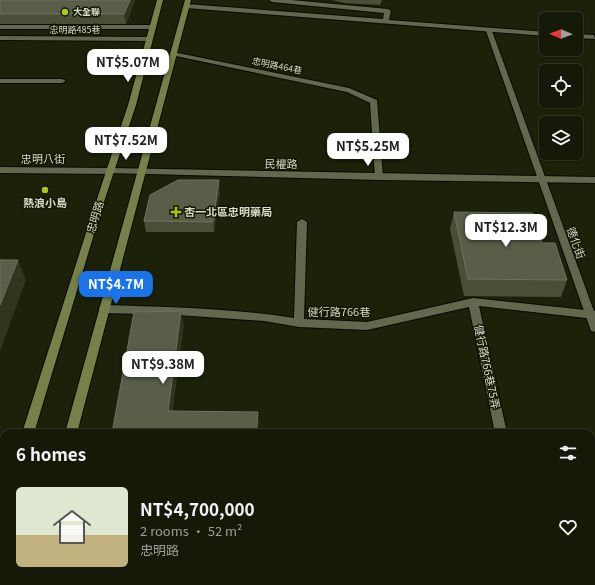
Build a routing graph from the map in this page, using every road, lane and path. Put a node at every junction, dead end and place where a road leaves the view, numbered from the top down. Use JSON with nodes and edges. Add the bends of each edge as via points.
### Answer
{"nodes":[{"id":1,"x":160,"y":0,"type":"edge"},
{"id":2,"x":272,"y":0,"type":"edge"},
{"id":3,"x":187,"y":3,"type":"edge"},
{"id":4,"x":385,"y":22,"type":"junction"},
{"id":5,"x":0,"y":27,"type":"edge"},
{"id":6,"x":153,"y":27,"type":"junction"},
{"id":7,"x":489,"y":31,"type":"junction"},
{"id":8,"x":539,"y":34,"type":"edge"},
{"id":9,"x":583,"y":37,"type":"edge"},
{"id":10,"x":0,"y":38,"type":"edge"},
{"id":11,"x":595,"y":38,"type":"edge"},
{"id":12,"x":149,"y":39,"type":"junction"},
{"id":13,"x":173,"y":54,"type":"junction"},
{"id":14,"x":0,"y":81,"type":"edge"},
{"id":15,"x":62,"y":82,"type":"dead end"},
{"id":16,"x":0,"y":170,"type":"edge"},
{"id":17,"x":110,"y":171,"type":"junction"},
{"id":18,"x":141,"y":172,"type":"junction"},
{"id":19,"x":379,"y":177,"type":"junction"},
{"id":20,"x":541,"y":179,"type":"junction"},
{"id":21,"x":595,"y":180,"type":"edge"},
{"id":22,"x":302,"y":222,"type":"dead end"},
{"id":23,"x":474,"y":302,"type":"junction"},
{"id":24,"x":104,"y":309,"type":"junction"},
{"id":25,"x":593,"y":315,"type":"edge"},
{"id":26,"x":299,"y":324,"type":"junction"},
{"id":27,"x":595,"y":328,"type":"edge"},
{"id":28,"x":29,"y":429,"type":"edge"},
{"id":29,"x":72,"y":429,"type":"edge"},
{"id":30,"x":499,"y":429,"type":"edge"}],
"edges":[{"from":1,"to":6,"type":"main road","name":"忠明路"},
{"from":2,"to":4,"type":"street","via":[[389,8]]},
{"from":3,"to":4,"type":"street"},
{"from":3,"to":13,"type":"main road"},
{"from":4,"to":7,"type":"street"},
{"from":5,"to":6,"type":"street"},
{"from":6,"to":12,"type":"main road","name":"忠明路"},
{"from":7,"to":8,"type":"street"},
{"from":7,"to":20,"type":"street","name":"德化街"},
{"from":9,"to":11,"type":"street"},
{"from":10,"to":12,"type":"street","name":"忠明路485巷"},
{"from":12,"to":17,"type":"main road","name":"忠明路","via":[[132,105]]},
{"from":13,"to":18,"type":"main road"},
{"from":13,"to":19,"type":"street","name":"忠明路464巷","via":[[349,90],[374,102]]},
{"from":14,"to":15,"type":"street"},
{"from":16,"to":17,"type":"street","name":"忠明八街"},
{"from":17,"to":18,"type":"street","name":"民權路"},
{"from":17,"to":28,"type":"main road","name":"忠明路"},
{"from":18,"to":19,"type":"street","name":"民權路"},
{"from":18,"to":24,"type":"main road"},
{"from":19,"to":20,"type":"street","name":"民權路"},
{"from":20,"to":21,"type":"street","name":"民權路"},
{"from":20,"to":25,"type":"street","name":"德化街"},
{"from":22,"to":26,"type":"street"},
{"from":23,"to":25,"type":"street","name":"健行路766巷"},
{"from":23,"to":26,"type":"street","name":"健行路766巷","via":[[367,326]]},
{"from":23,"to":30,"type":"street","name":"健行路766巷75弄"},
{"from":24,"to":26,"type":"street","name":"健行路766巷","via":[[264,317]]},
{"from":24,"to":29,"type":"main road"},
{"from":25,"to":27,"type":"street","name":"德化街"}]}
